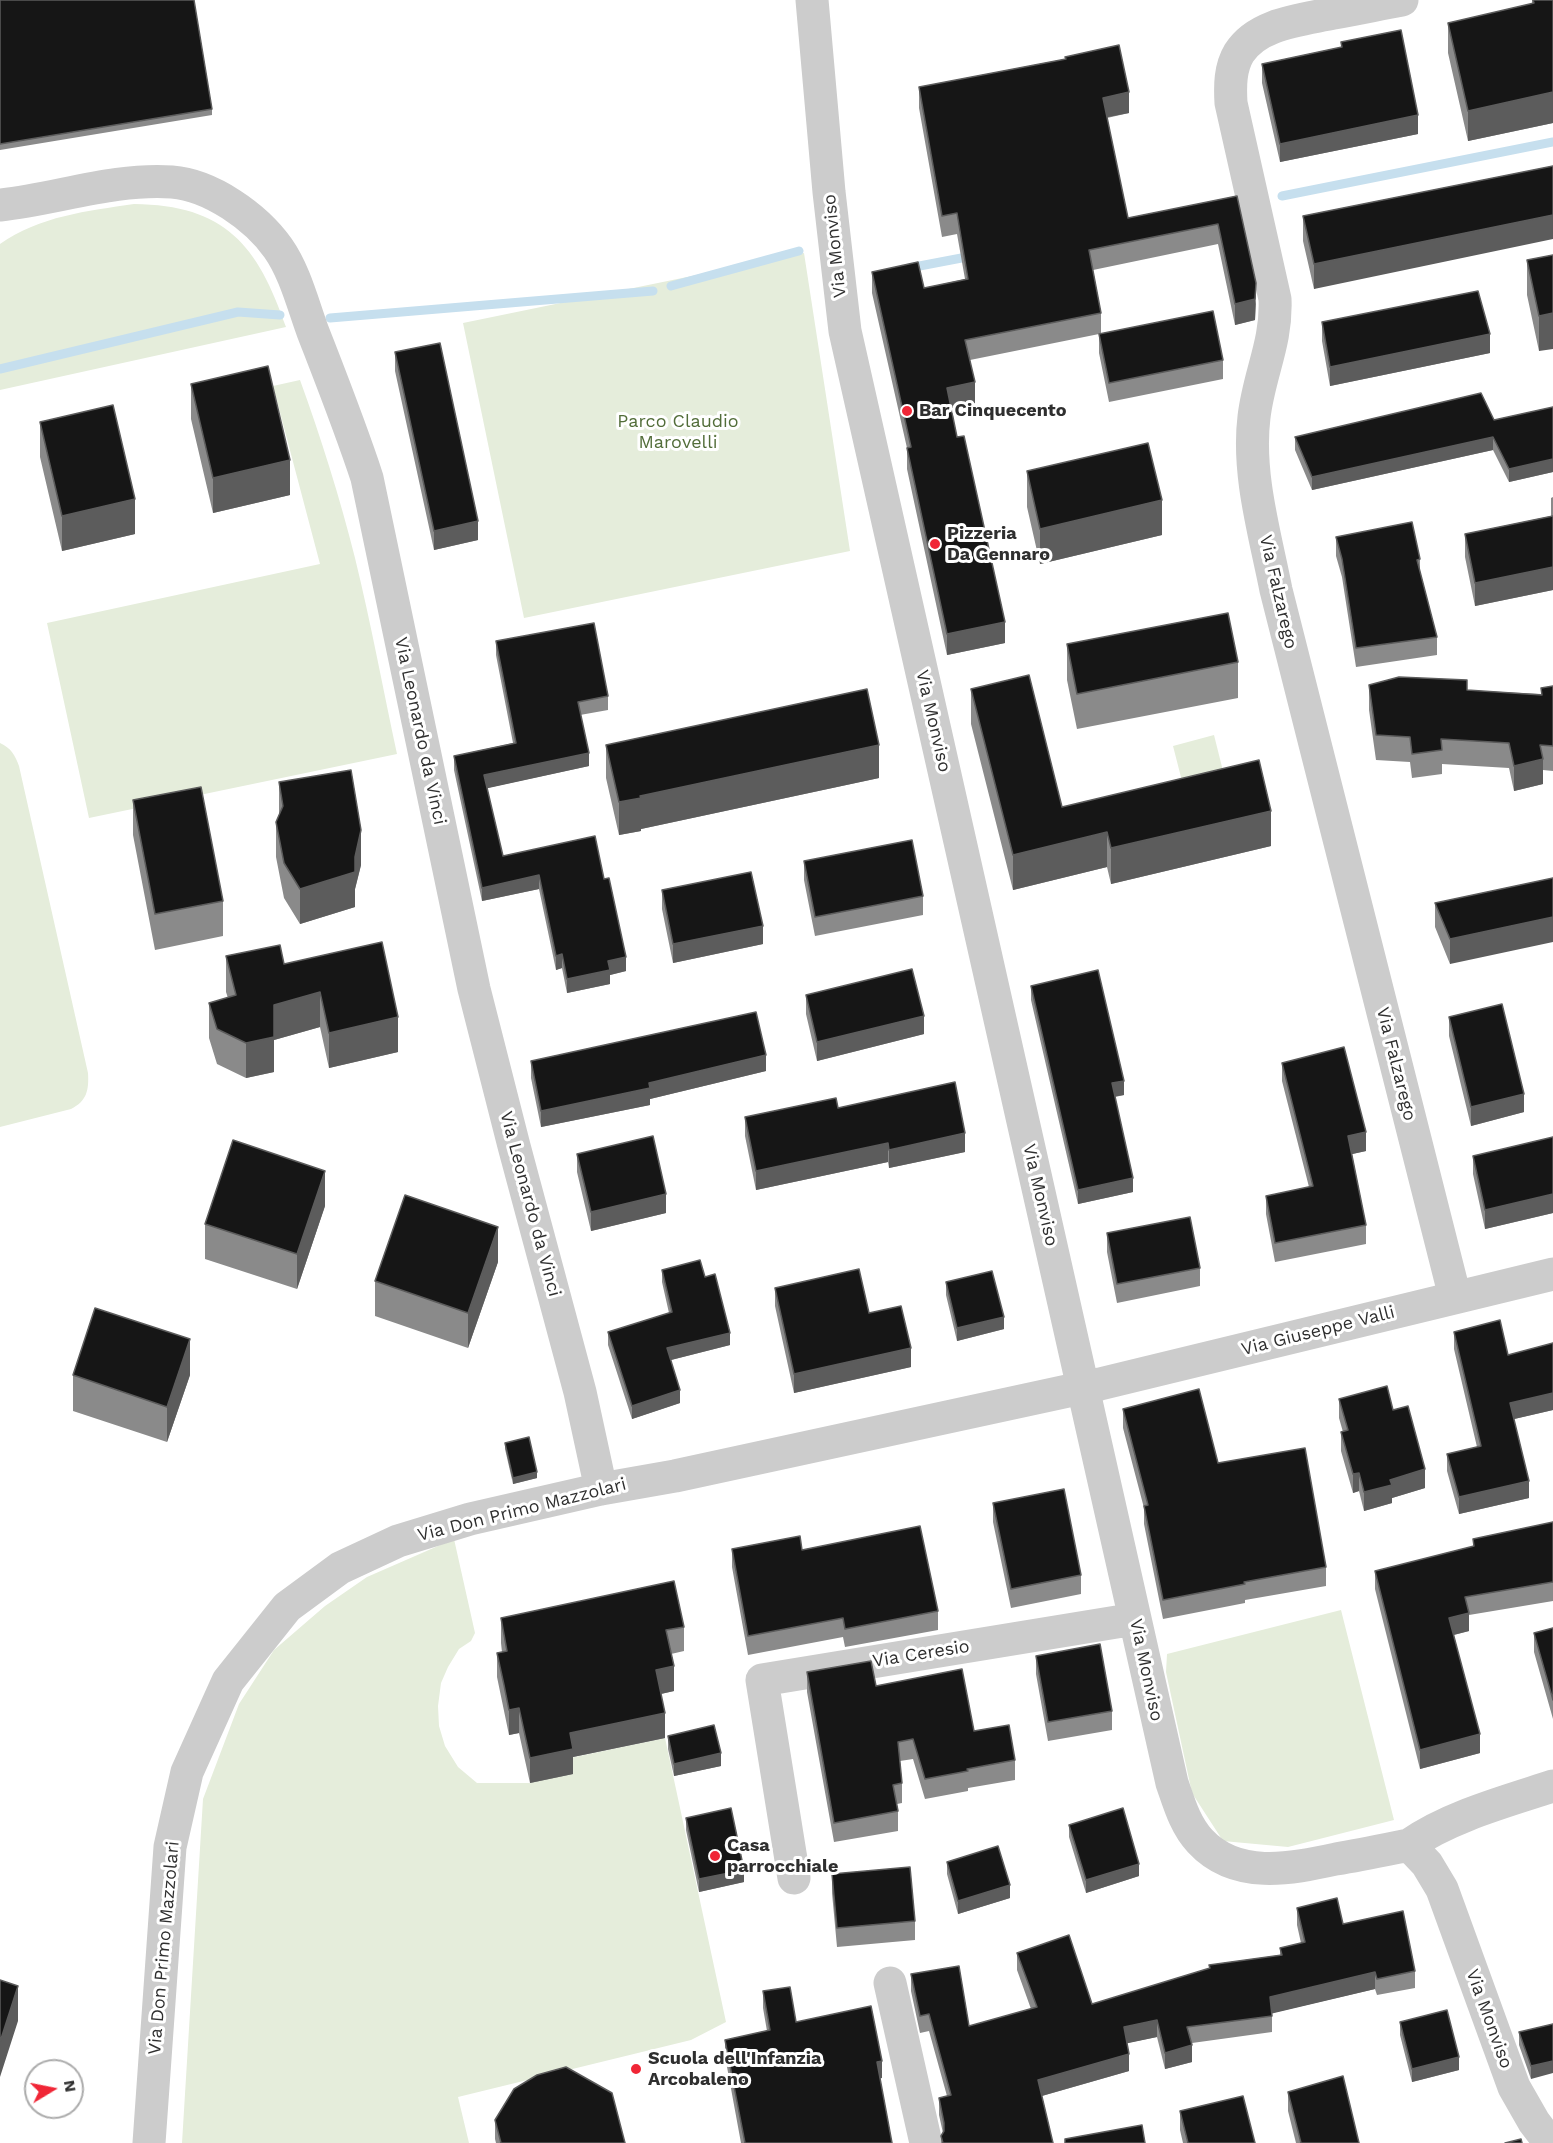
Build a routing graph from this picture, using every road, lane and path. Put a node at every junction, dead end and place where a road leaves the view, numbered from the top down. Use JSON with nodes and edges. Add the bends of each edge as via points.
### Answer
{"nodes":[{"id":1,"x":812,"y":0,"type":"edge"},
{"id":2,"x":1402,"y":0,"type":"edge"},
{"id":3,"x":9,"y":207,"type":"edge"},
{"id":4,"x":1553,"y":1274,"type":"edge"},
{"id":5,"x":1455,"y":1297,"type":"junction"},
{"id":6,"x":1083,"y":1387,"type":"junction"},
{"id":7,"x":601,"y":1489,"type":"junction"},
{"id":8,"x":1135,"y":1619,"type":"junction"},
{"id":9,"x":1553,"y":1786,"type":"edge"},
{"id":10,"x":1409,"y":1845,"type":"junction"},
{"id":11,"x":794,"y":1878,"type":"dead end"},
{"id":12,"x":890,"y":1983,"type":"dead end"},
{"id":13,"x":149,"y":2143,"type":"edge"},
{"id":14,"x":926,"y":2143,"type":"edge"},
{"id":15,"x":1550,"y":2143,"type":"edge"}],
"edges":[{"from":1,"to":6,"type":"street","name":"Via Monviso","via":[[845,331]]},
{"from":2,"to":5,"type":"street","name":"Via Falzarego","via":[[1289,22],[1258,35],[1238,54],[1230,89],[1275,299],[1273,340],[1254,415],[1255,484],[1276,590]]},
{"from":3,"to":7,"type":"street","name":"Via Leonardo da Vinci","via":[[112,185],[175,182],[231,204],[267,235],[286,262],[367,478],[479,1010],[580,1392]]},
{"from":4,"to":5,"type":"street","name":"Via Giuseppe Valli"},
{"from":5,"to":6,"type":"street","name":"Via Giuseppe Valli"},
{"from":6,"to":7,"type":"street","name":"Via Don Primo Mazzolari"},
{"from":6,"to":8,"type":"street","name":"Via Monviso"},
{"from":7,"to":13,"type":"street","name":"Via Don Primo Mazzolari","via":[[470,1519],[398,1541],[340,1568],[287,1607],[228,1681],[187,1772],[170,1847]]},
{"from":8,"to":10,"type":"street","name":"Via Monviso","via":[[1172,1783],[1186,1820],[1200,1841],[1217,1855],[1241,1865],[1270,1870]]},
{"from":8,"to":11,"type":"street","name":"Via Ceresio","via":[[762,1680]]},
{"from":9,"to":10,"type":"street","via":[[1429,1831]]},
{"from":10,"to":15,"type":"street","name":"Via Monviso","via":[[1442,1889],[1514,2087]]},
{"from":12,"to":14,"type":"street"}]}
